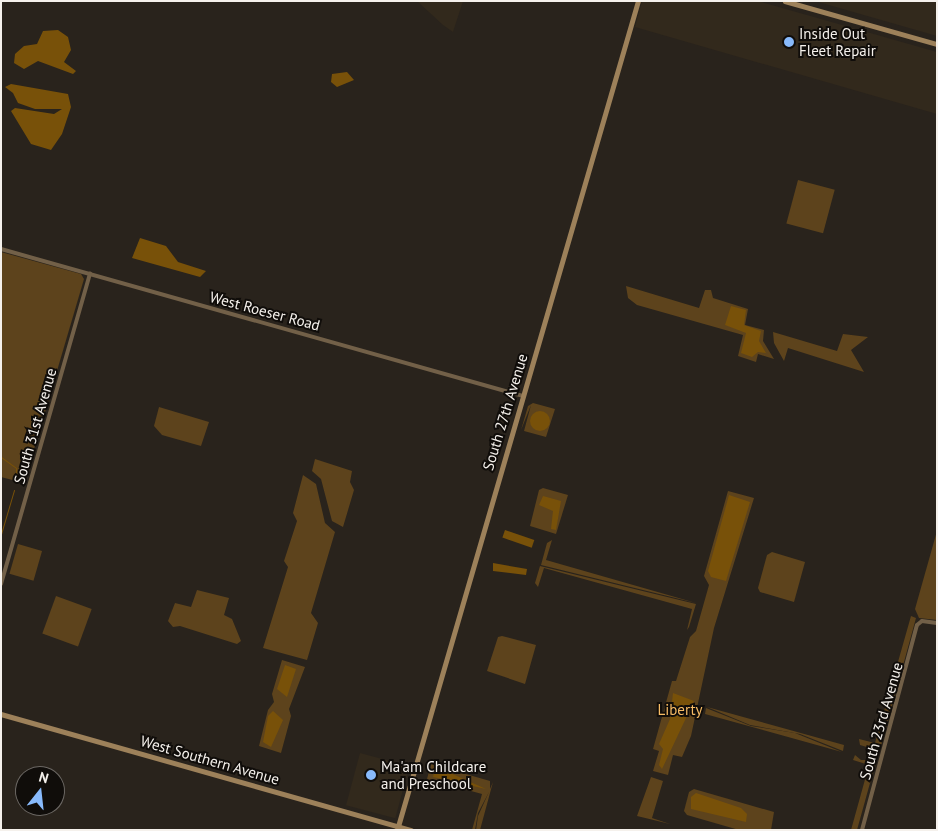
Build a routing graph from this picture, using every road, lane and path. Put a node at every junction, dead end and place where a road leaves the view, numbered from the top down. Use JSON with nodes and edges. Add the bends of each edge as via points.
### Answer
{"nodes":[{"id":1,"x":638,"y":1,"type":"edge"},
{"id":2,"x":785,"y":1,"type":"edge"},
{"id":3,"x":937,"y":44,"type":"edge"},
{"id":4,"x":1,"y":249,"type":"edge"},
{"id":5,"x":90,"y":274,"type":"junction"},
{"id":6,"x":523,"y":396,"type":"junction"},
{"id":7,"x":1,"y":584,"type":"edge"},
{"id":8,"x":937,"y":623,"type":"edge"},
{"id":9,"x":1,"y":714,"type":"edge"},
{"id":10,"x":398,"y":828,"type":"edge"},
{"id":11,"x":411,"y":830,"type":"edge"},
{"id":12,"x":862,"y":830,"type":"edge"}],
"edges":[{"from":1,"to":6,"type":"main road","name":"South 27th Avenue"},
{"from":2,"to":3,"type":"main road"},
{"from":4,"to":5,"type":"street","name":"West Roeser Road"},
{"from":5,"to":6,"type":"street","name":"West Roeser Road"},
{"from":5,"to":7,"type":"street","name":"South 31st Avenue"},
{"from":6,"to":10,"type":"main road","name":"South 27th Avenue"},
{"from":8,"to":12,"type":"street","name":"South 23rd Avenue","via":[[922,621],[917,625]]},
{"from":9,"to":10,"type":"main road","name":"West Southern Avenue"},
{"from":10,"to":11,"type":"main road","name":"West Southern Avenue"}]}
